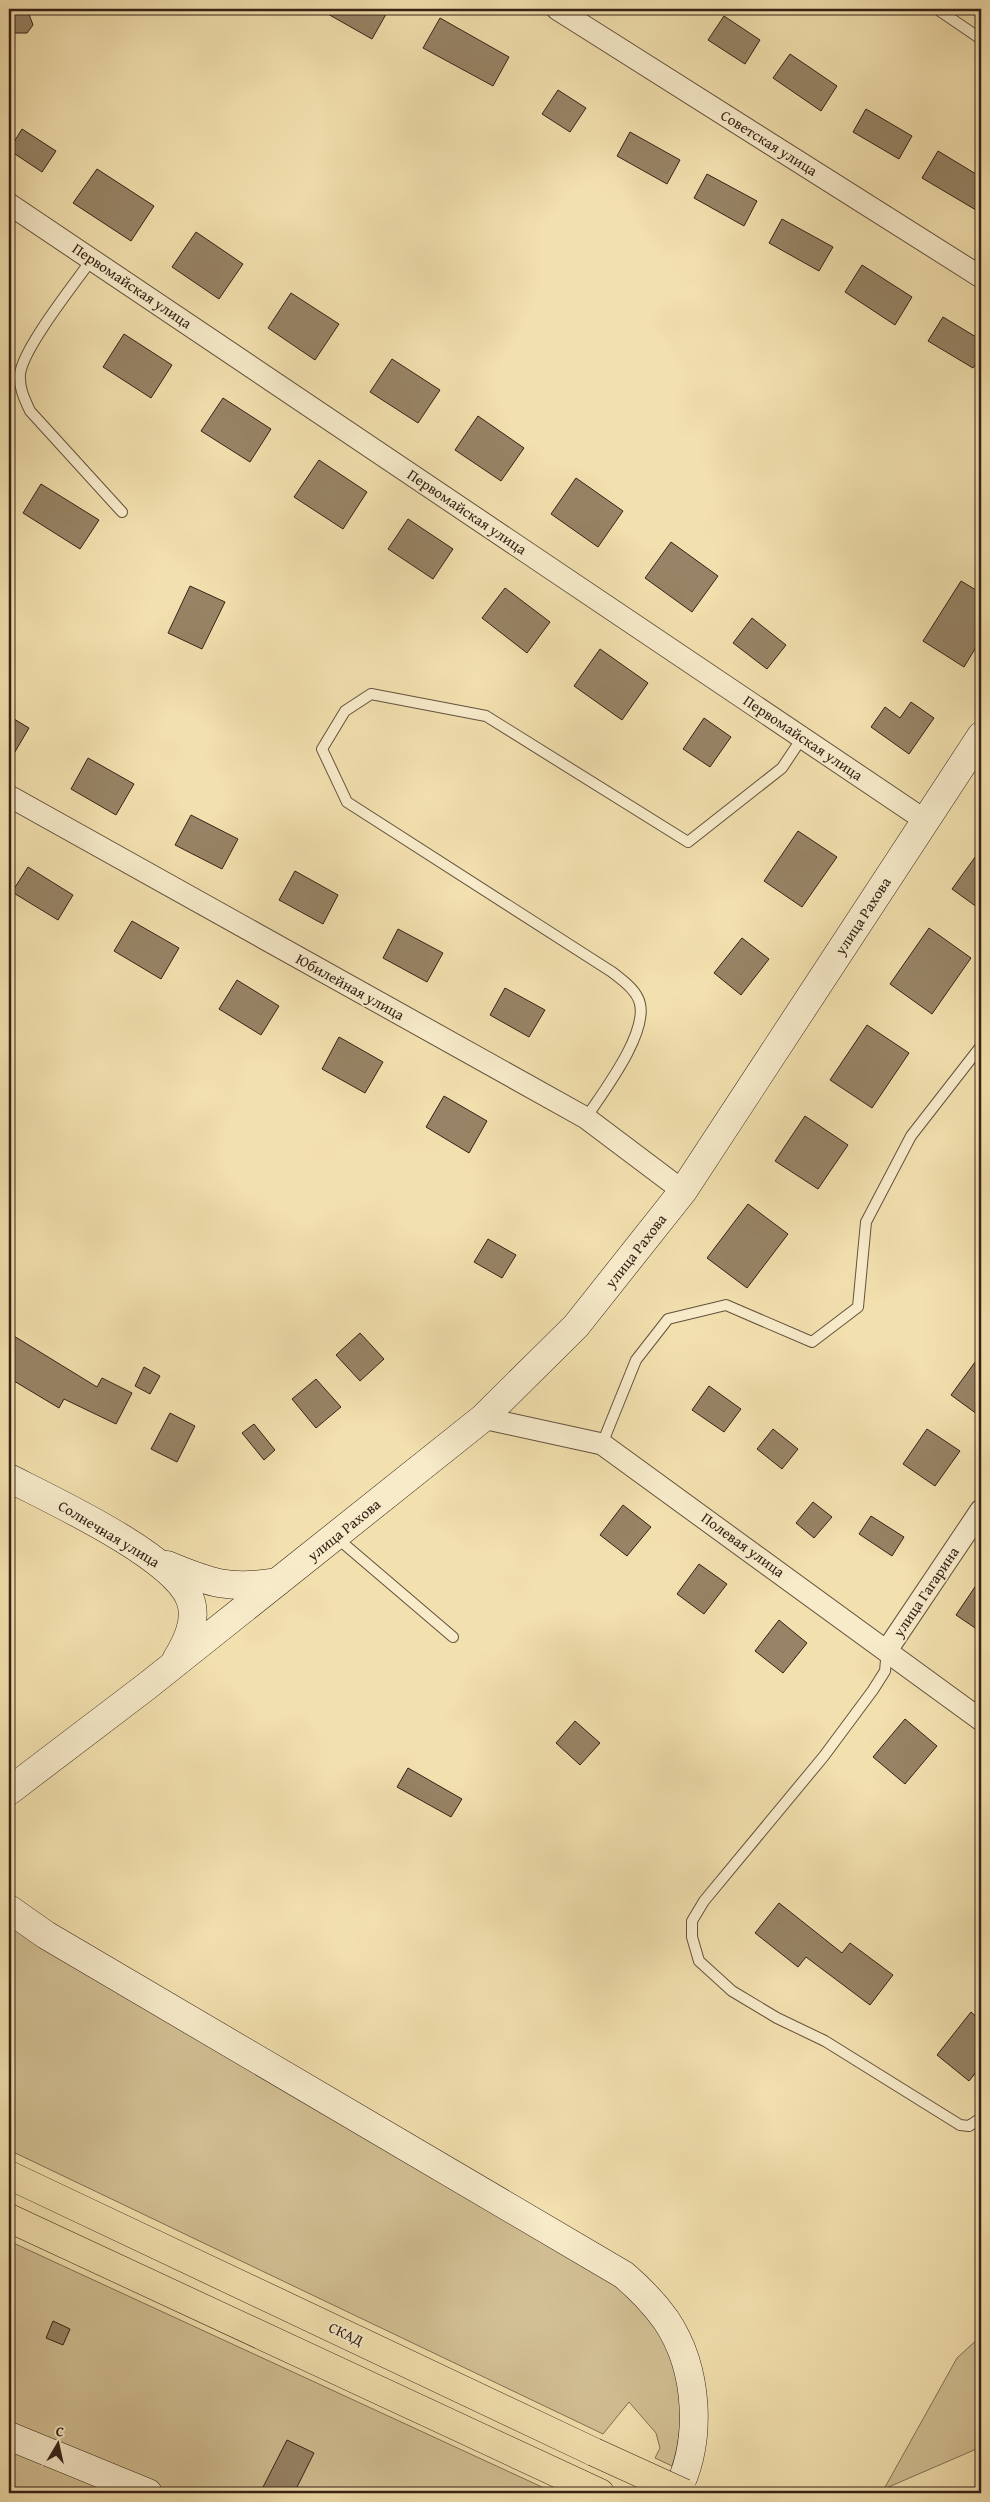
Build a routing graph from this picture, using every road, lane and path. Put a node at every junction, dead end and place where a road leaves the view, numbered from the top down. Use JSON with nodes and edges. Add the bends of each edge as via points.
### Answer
{"nodes":[{"id":1,"x":557,"y":9,"type":"edge"},
{"id":2,"x":936,"y":9,"type":"edge"},
{"id":3,"x":981,"y":39,"type":"edge"},
{"id":4,"x":9,"y":204,"type":"edge"},
{"id":5,"x":92,"y":259,"type":"junction"},
{"id":6,"x":981,"y":277,"type":"edge"},
{"id":7,"x":122,"y":512,"type":"dead end"},
{"id":8,"x":981,"y":736,"type":"edge"},
{"id":9,"x":802,"y":738,"type":"junction"},
{"id":10,"x":9,"y":796,"type":"edge"},
{"id":11,"x":926,"y":821,"type":"junction"},
{"id":12,"x":981,"y":1046,"type":"edge"},
{"id":13,"x":586,"y":1118,"type":"junction"},
{"id":14,"x":683,"y":1190,"type":"junction"},
{"id":15,"x":483,"y":1418,"type":"junction"},
{"id":16,"x":602,"y":1444,"type":"junction"},
{"id":17,"x":9,"y":1478,"type":"edge"},
{"id":18,"x":981,"y":1510,"type":"edge"},
{"id":19,"x":336,"y":1537,"type":"junction"},
{"id":20,"x":161,"y":1563,"type":"junction"},
{"id":21,"x":279,"y":1582,"type":"junction"},
{"id":22,"x":453,"y":1637,"type":"dead end"},
{"id":23,"x":887,"y":1650,"type":"junction"},
{"id":24,"x":174,"y":1663,"type":"junction"},
{"id":25,"x":981,"y":1720,"type":"edge"},
{"id":26,"x":10,"y":1791,"type":"edge"},
{"id":27,"x":9,"y":1909,"type":"edge"},
{"id":28,"x":981,"y":2118,"type":"edge"},
{"id":29,"x":15,"y":2176,"type":"edge"},
{"id":30,"x":10,"y":2219,"type":"edge"},
{"id":31,"x":9,"y":2436,"type":"edge"},
{"id":32,"x":590,"y":2488,"type":"edge"},
{"id":33,"x":148,"y":2493,"type":"edge"},
{"id":34,"x":676,"y":2493,"type":"edge"},
{"id":35,"x":684,"y":2493,"type":"edge"}],
"edges":[{"from":1,"to":6,"type":"street","name":"Советская улица"},
{"from":2,"to":3,"type":"lane"},
{"from":4,"to":5,"type":"street","name":"Первомайская улица"},
{"from":5,"to":7,"type":"lane","via":[[26,354],[20,373],[21,391],[30,410]]},
{"from":5,"to":9,"type":"street","name":"Первомайская улица"},
{"from":8,"to":11,"type":"main road","name":"улица Рахова"},
{"from":9,"to":11,"type":"street","name":"Первомайская улица"},
{"from":9,"to":13,"type":"lane","via":[[782,768],[688,842],[486,716],[371,694],[345,712],[322,749],[347,802],[629,985],[640,1003],[634,1038],[620,1067]]},
{"from":10,"to":13,"type":"street","name":"Юбилейная улица"},
{"from":11,"to":14,"type":"main road","name":"улица Рахова"},
{"from":12,"to":16,"type":"lane","via":[[911,1136],[866,1222],[858,1307],[812,1342],[726,1305],[668,1319],[636,1360]]},
{"from":13,"to":14,"type":"street","name":"Юбилейная улица"},
{"from":14,"to":15,"type":"main road","name":"улица Рахова","via":[[576,1326]]},
{"from":15,"to":16,"type":"street","name":"Полевая улица"},
{"from":15,"to":19,"type":"main road","name":"улица Рахова"},
{"from":16,"to":23,"type":"street","name":"Полевая улица"},
{"from":17,"to":20,"type":"main road","name":"Солнечная улица","via":[[111,1532]]},
{"from":18,"to":23,"type":"street","name":"улица Гагарина"},
{"from":19,"to":21,"type":"main road","name":"улица Рахова"},
{"from":19,"to":22,"type":"lane"},
{"from":20,"to":21,"type":"main road","via":[[204,1581],[229,1586]]},
{"from":20,"to":24,"type":"main road","name":"Солнечная улица","via":[[182,1584],[191,1600],[193,1618],[188,1639]]},
{"from":21,"to":24,"type":"main road","name":"улица Рахова"},
{"from":23,"to":25,"type":"street","name":"Полевая улица"},
{"from":23,"to":28,"type":"lane","via":[[885,1671],[873,1690],[824,1756],[704,1901],[692,1921],[692,1938],[700,1961],[732,1992],[825,2041],[960,2125],[970,2126]]},
{"from":24,"to":26,"type":"main road","name":"улица Рахова"},
{"from":27,"to":34,"type":"main road","via":[[54,1940],[630,2280],[666,2319],[687,2368],[694,2422],[686,2473]]},
{"from":29,"to":35,"type":"highway","name":"СКАД","bridge":true},
{"from":30,"to":32,"type":"highway"},
{"from":31,"to":33,"type":"main road"}]}
